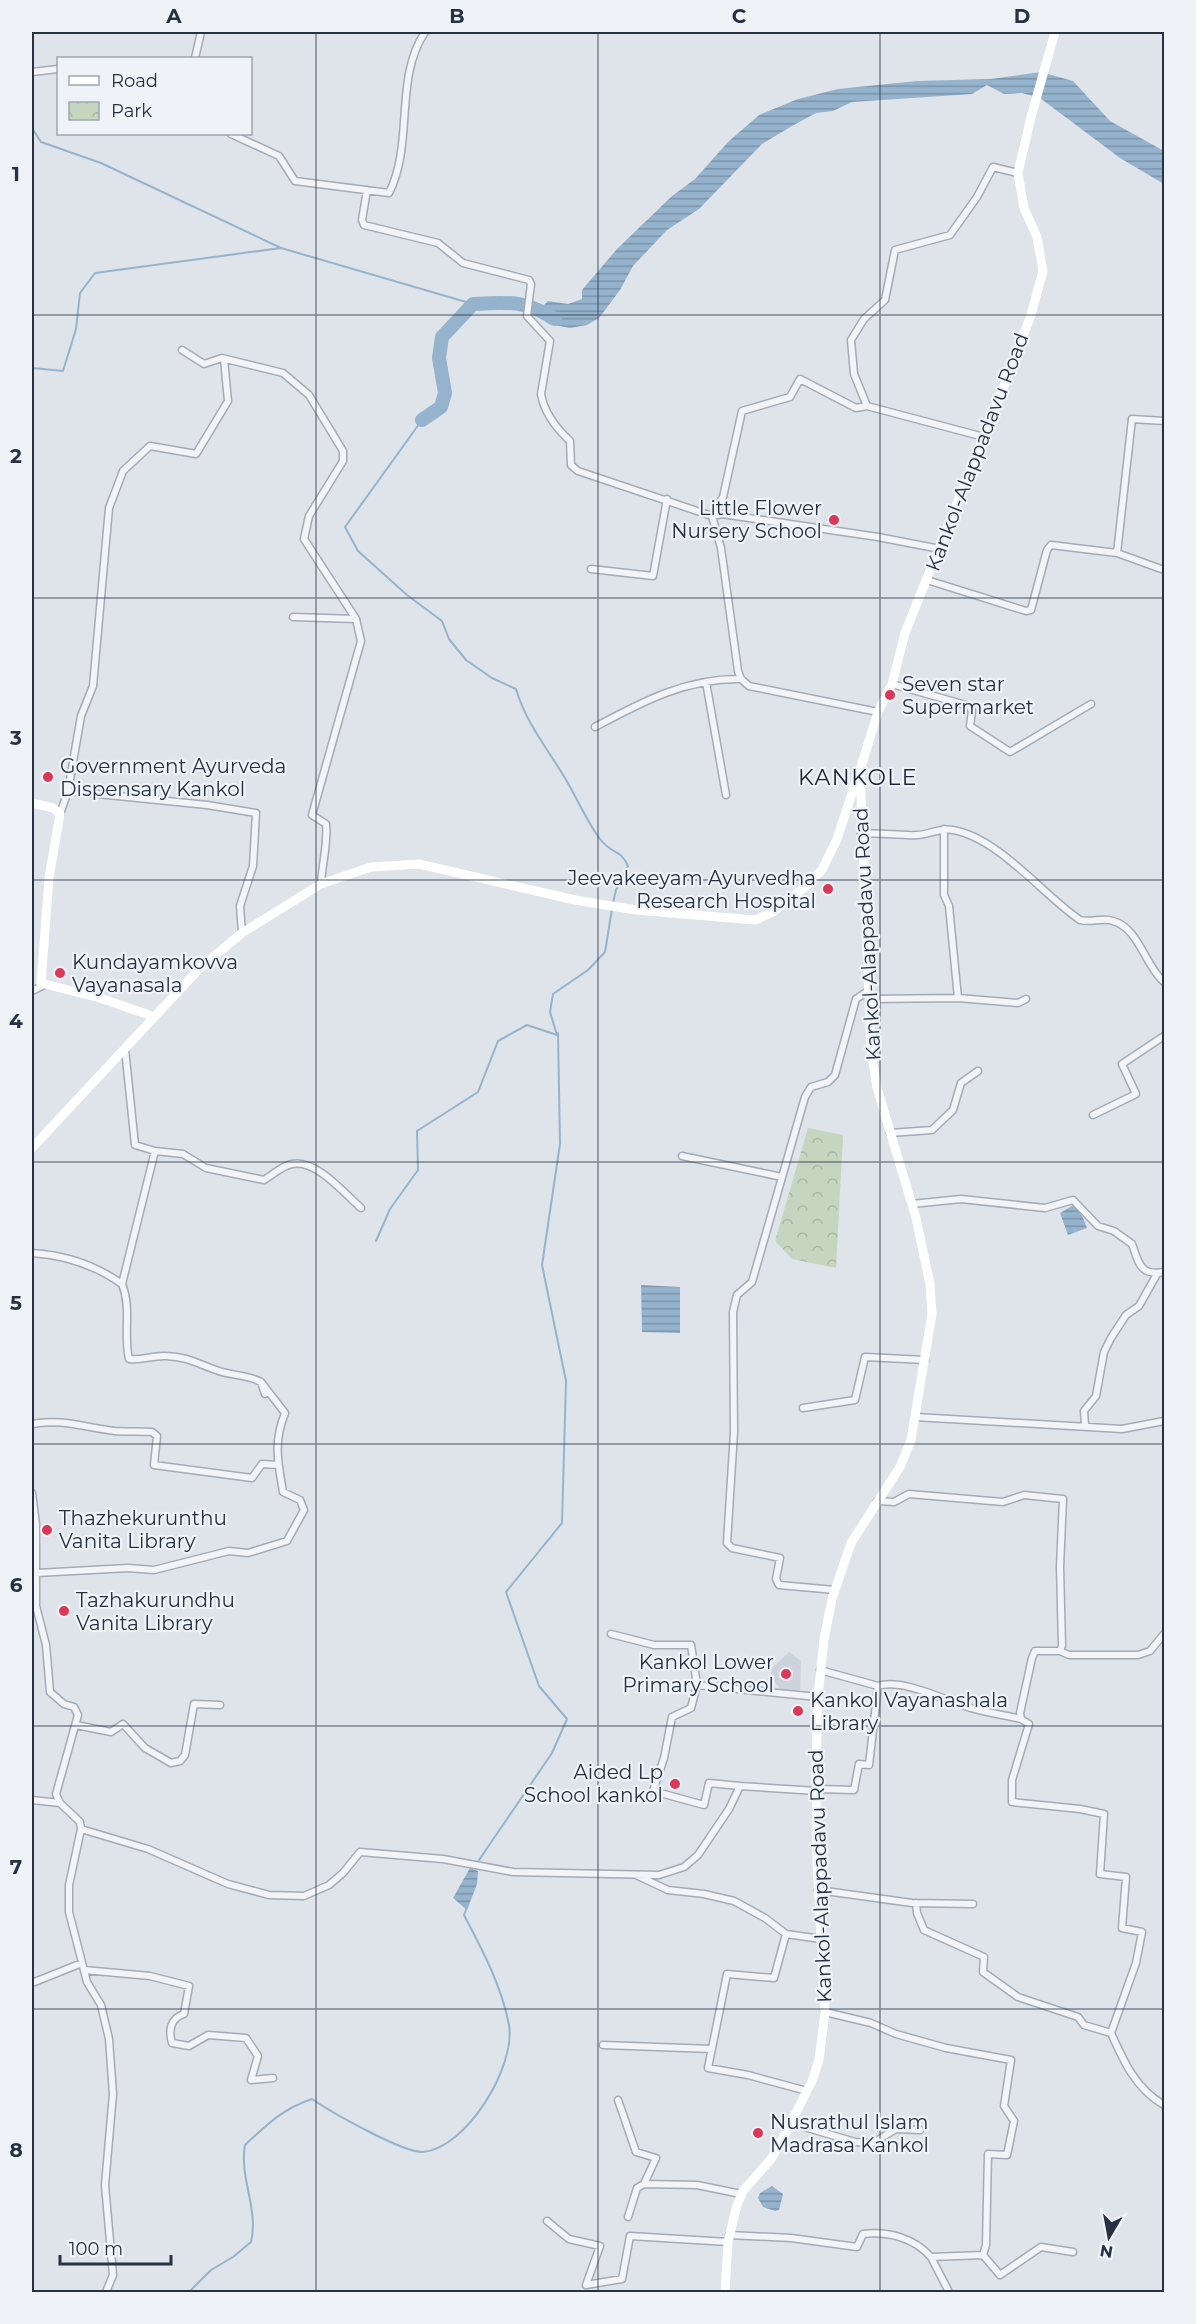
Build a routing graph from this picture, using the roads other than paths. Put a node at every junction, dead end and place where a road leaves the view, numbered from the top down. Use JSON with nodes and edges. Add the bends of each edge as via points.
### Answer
{"nodes":[{"id":1,"x":201,"y":32,"type":"edge"},
{"id":2,"x":425,"y":32,"type":"edge"},
{"id":3,"x":1055,"y":32,"type":"edge"},
{"id":4,"x":195,"y":57,"type":"edge"},
{"id":5,"x":57,"y":69,"type":"edge"},
{"id":6,"x":32,"y":72,"type":"edge"},
{"id":7,"x":233,"y":135,"type":"edge"},
{"id":8,"x":1018,"y":173,"type":"junction"},
{"id":9,"x":367,"y":190,"type":"junction"},
{"id":10,"x":182,"y":350,"type":"dead end"},
{"id":11,"x":224,"y":359,"type":"junction"},
{"id":12,"x":867,"y":406,"type":"junction"},
{"id":13,"x":1164,"y":421,"type":"edge"},
{"id":14,"x":984,"y":437,"type":"junction"},
{"id":15,"x":667,"y":499,"type":"junction"},
{"id":16,"x":712,"y":516,"type":"junction"},
{"id":17,"x":940,"y":549,"type":"junction"},
{"id":18,"x":1117,"y":553,"type":"junction"},
{"id":19,"x":591,"y":570,"type":"dead end"},
{"id":20,"x":1164,"y":570,"type":"edge"},
{"id":21,"x":927,"y":580,"type":"junction"},
{"id":22,"x":293,"y":617,"type":"dead end"},
{"id":23,"x":356,"y":619,"type":"junction"},
{"id":24,"x":741,"y":680,"type":"junction"},
{"id":25,"x":706,"y":681,"type":"junction"},
{"id":26,"x":892,"y":684,"type":"junction"},
{"id":27,"x":1091,"y":704,"type":"dead end"},
{"id":28,"x":878,"y":712,"type":"junction"},
{"id":29,"x":595,"y":727,"type":"dead end"},
{"id":30,"x":860,"y":770,"type":"junction"},
{"id":31,"x":68,"y":791,"type":"junction"},
{"id":32,"x":726,"y":795,"type":"dead end"},
{"id":33,"x":32,"y":803,"type":"edge"},
{"id":34,"x":60,"y":814,"type":"junction"},
{"id":35,"x":944,"y":829,"type":"junction"},
{"id":36,"x":861,"y":834,"type":"junction"},
{"id":37,"x":321,"y":884,"type":"junction"},
{"id":38,"x":242,"y":933,"type":"junction"},
{"id":39,"x":1164,"y":982,"type":"edge"},
{"id":40,"x":44,"y":985,"type":"junction"},
{"id":41,"x":32,"y":991,"type":"edge"},
{"id":42,"x":868,"y":995,"type":"junction"},
{"id":43,"x":958,"y":998,"type":"junction"},
{"id":44,"x":1026,"y":999,"type":"dead end"},
{"id":45,"x":152,"y":1016,"type":"junction"},
{"id":46,"x":1164,"y":1036,"type":"edge"},
{"id":47,"x":125,"y":1048,"type":"junction"},
{"id":48,"x":978,"y":1071,"type":"dead end"},
{"id":49,"x":1093,"y":1115,"type":"dead end"},
{"id":50,"x":890,"y":1133,"type":"junction"},
{"id":51,"x":32,"y":1148,"type":"edge"},
{"id":52,"x":155,"y":1151,"type":"junction"},
{"id":53,"x":682,"y":1156,"type":"dead end"},
{"id":54,"x":782,"y":1177,"type":"junction"},
{"id":55,"x":912,"y":1204,"type":"junction"},
{"id":56,"x":361,"y":1208,"type":"dead end"},
{"id":57,"x":32,"y":1253,"type":"edge"},
{"id":58,"x":1161,"y":1273,"type":"edge"},
{"id":59,"x":122,"y":1284,"type":"junction"},
{"id":60,"x":925,"y":1359,"type":"junction"},
{"id":61,"x":261,"y":1382,"type":"junction"},
{"id":62,"x":265,"y":1394,"type":"dead end"},
{"id":63,"x":803,"y":1408,"type":"dead end"},
{"id":64,"x":915,"y":1417,"type":"junction"},
{"id":65,"x":1164,"y":1421,"type":"edge"},
{"id":66,"x":32,"y":1424,"type":"edge"},
{"id":67,"x":1085,"y":1425,"type":"junction"},
{"id":68,"x":278,"y":1465,"type":"junction"},
{"id":69,"x":32,"y":1493,"type":"edge"},
{"id":70,"x":876,"y":1502,"type":"junction"},
{"id":71,"x":37,"y":1573,"type":"junction"},
{"id":72,"x":835,"y":1590,"type":"junction"},
{"id":73,"x":34,"y":1606,"type":"edge"},
{"id":74,"x":611,"y":1634,"type":"dead end"},
{"id":75,"x":1164,"y":1634,"type":"edge"},
{"id":76,"x":1060,"y":1651,"type":"junction"},
{"id":77,"x":820,"y":1670,"type":"junction"},
{"id":78,"x":697,"y":1685,"type":"junction"},
{"id":79,"x":878,"y":1686,"type":"junction"},
{"id":80,"x":818,"y":1697,"type":"junction"},
{"id":81,"x":220,"y":1705,"type":"dead end"},
{"id":82,"x":1021,"y":1719,"type":"junction"},
{"id":83,"x":76,"y":1725,"type":"junction"},
{"id":84,"x":740,"y":1785,"type":"junction"},
{"id":85,"x":818,"y":1790,"type":"junction"},
{"id":86,"x":32,"y":1800,"type":"edge"},
{"id":87,"x":60,"y":1803,"type":"junction"},
{"id":88,"x":81,"y":1829,"type":"junction"},
{"id":89,"x":634,"y":1874,"type":"junction"},
{"id":90,"x":818,"y":1890,"type":"junction"},
{"id":91,"x":916,"y":1903,"type":"junction"},
{"id":92,"x":973,"y":1904,"type":"dead end"},
{"id":93,"x":786,"y":1934,"type":"junction"},
{"id":94,"x":821,"y":1938,"type":"junction"},
{"id":95,"x":83,"y":1967,"type":"junction"},
{"id":96,"x":32,"y":1983,"type":"edge"},
{"id":97,"x":825,"y":2012,"type":"junction"},
{"id":98,"x":1111,"y":2034,"type":"junction"},
{"id":99,"x":603,"y":2045,"type":"dead end"},
{"id":100,"x":712,"y":2049,"type":"junction"},
{"id":101,"x":273,"y":2078,"type":"dead end"},
{"id":102,"x":807,"y":2091,"type":"junction"},
{"id":103,"x":618,"y":2100,"type":"dead end"},
{"id":104,"x":1164,"y":2105,"type":"edge"},
{"id":105,"x":791,"y":2123,"type":"junction"},
{"id":106,"x":920,"y":2130,"type":"dead end"},
{"id":107,"x":644,"y":2184,"type":"junction"},
{"id":108,"x":741,"y":2194,"type":"junction"},
{"id":109,"x":628,"y":2217,"type":"dead end"},
{"id":110,"x":547,"y":2221,"type":"dead end"},
{"id":111,"x":728,"y":2238,"type":"junction"},
{"id":112,"x":1073,"y":2252,"type":"dead end"},
{"id":113,"x":983,"y":2255,"type":"junction"},
{"id":114,"x":931,"y":2257,"type":"junction"},
{"id":115,"x":106,"y":2292,"type":"edge"},
{"id":116,"x":725,"y":2292,"type":"edge"},
{"id":117,"x":949,"y":2292,"type":"edge"}],
"edges":[{"from":1,"to":4,"type":"street"},
{"from":2,"to":9,"type":"street","via":[[411,62],[393,185],[389,193]]},
{"from":3,"to":8,"type":"main road","name":"Kankol-Alappadavu Road"},
{"from":5,"to":6,"type":"street"},
{"from":7,"to":9,"type":"street","via":[[279,156],[295,181]]},
{"from":8,"to":12,"type":"street","via":[[993,167],[950,235],[895,250],[885,300],[864,319],[851,340],[854,374]]},
{"from":8,"to":14,"type":"main road","name":"Kankol-Alappadavu Road","via":[[1043,271],[1031,315]]},
{"from":9,"to":15,"type":"street","via":[[364,225],[438,243],[463,262],[529,280],[527,315],[550,341],[542,401],[557,428],[570,441],[571,465],[578,471]]},
{"from":10,"to":11,"type":"street","via":[[204,364]]},
{"from":11,"to":23,"type":"street","via":[[283,373],[309,395],[343,451],[343,461],[309,516],[304,539]]},
{"from":11,"to":31,"type":"street","via":[[228,401],[196,454],[150,446],[123,471],[109,508],[93,686],[81,716]]},
{"from":12,"to":14,"type":"street"},
{"from":12,"to":16,"type":"street","via":[[856,408],[800,379],[790,397],[742,411],[723,497]]},
{"from":13,"to":18,"type":"street","via":[[1132,419]]},
{"from":14,"to":17,"type":"main road","name":"Kankol-Alappadavu Road"},
{"from":15,"to":16,"type":"street"},
{"from":15,"to":19,"type":"street","via":[[653,576]]},
{"from":16,"to":17,"type":"street","via":[[722,513],[788,522]]},
{"from":16,"to":24,"type":"street","via":[[721,548]]},
{"from":17,"to":21,"type":"main road","name":"Kankol-Alappadavu Road"},
{"from":18,"to":20,"type":"street"},
{"from":18,"to":21,"type":"street","via":[[1051,545],[1031,610],[1026,611]]},
{"from":21,"to":26,"type":"main road","name":"Kankol-Alappadavu Road","via":[[905,633]]},
{"from":22,"to":23,"type":"street"},
{"from":23,"to":37,"type":"street","via":[[361,641],[357,663],[312,815],[326,824],[328,846],[321,866]]},
{"from":24,"to":25,"type":"street"},
{"from":24,"to":28,"type":"street","via":[[749,686]]},
{"from":25,"to":29,"type":"street","via":[[648,698]]},
{"from":25,"to":32,"type":"street"},
{"from":26,"to":27,"type":"street","via":[[969,706],[970,726],[1010,752]]},
{"from":26,"to":28,"type":"main road","name":"Kankol-Alappadavu Road"},
{"from":28,"to":30,"type":"main road","name":"Kankol-Alappadavu Road"},
{"from":30,"to":36,"type":"main road","name":"Kankol-Alappadavu Road"},
{"from":30,"to":37,"type":"main road","via":[[837,839],[822,870],[773,912],[755,920],[636,910],[418,864],[371,867]]},
{"from":31,"to":34,"type":"street"},
{"from":31,"to":38,"type":"street","via":[[256,813],[254,866],[240,906]]},
{"from":33,"to":34,"type":"main road","via":[[53,808]]},
{"from":34,"to":40,"type":"main road","via":[[48,889],[41,969]]},
{"from":35,"to":36,"type":"street","via":[[917,835]]},
{"from":35,"to":39,"type":"street","via":[[973,837],[1008,860],[1080,920],[1120,923],[1129,930]]},
{"from":35,"to":43,"type":"street","via":[[944,895],[949,906]]},
{"from":36,"to":42,"type":"main road","name":"Kankol-Alappadavu Road"},
{"from":37,"to":38,"type":"main road"},
{"from":38,"to":45,"type":"main road"},
{"from":40,"to":41,"type":"street"},
{"from":40,"to":45,"type":"main road"},
{"from":42,"to":43,"type":"street"},
{"from":42,"to":50,"type":"main road","name":"Kankol-Alappadavu Road","via":[[871,1050]]},
{"from":42,"to":54,"type":"street","via":[[856,999],[835,1075],[828,1082],[811,1087],[805,1097]]},
{"from":43,"to":44,"type":"street","via":[[1018,1003]]},
{"from":45,"to":47,"type":"main road"},
{"from":46,"to":49,"type":"street","via":[[1122,1064],[1136,1094]]},
{"from":47,"to":51,"type":"main road"},
{"from":47,"to":52,"type":"street","via":[[135,1145]]},
{"from":48,"to":50,"type":"street","via":[[961,1083],[954,1110],[932,1130]]},
{"from":50,"to":55,"type":"main road","name":"Kankol-Alappadavu Road"},
{"from":52,"to":56,"type":"street","via":[[183,1154],[206,1168],[264,1180],[284,1167],[302,1164],[314,1168]]},
{"from":52,"to":59,"type":"street"},
{"from":53,"to":54,"type":"street"},
{"from":54,"to":72,"type":"street","via":[[752,1282],[737,1295],[733,1312],[734,1432],[727,1543],[732,1548],[780,1558],[776,1579],[779,1585]]},
{"from":55,"to":58,"type":"street","via":[[961,1199],[1045,1209],[1074,1200],[1098,1226],[1114,1231],[1132,1244],[1141,1267]]},
{"from":55,"to":60,"type":"main road","name":"Kankol-Alappadavu Road","via":[[930,1284],[932,1314]]},
{"from":57,"to":59,"type":"street","via":[[52,1254],[89,1265]]},
{"from":58,"to":67,"type":"street","via":[[1139,1306],[1126,1316],[1104,1352],[1096,1396],[1084,1411]]},
{"from":59,"to":61,"type":"street","via":[[129,1317],[129,1359],[192,1358],[216,1371]]},
{"from":60,"to":63,"type":"street","via":[[866,1357],[855,1400]]},
{"from":60,"to":64,"type":"main road","name":"Kankol-Alappadavu Road"},
{"from":61,"to":62,"type":"street"},
{"from":61,"to":68,"type":"street","via":[[285,1413],[277,1435]]},
{"from":64,"to":67,"type":"street"},
{"from":64,"to":70,"type":"main road","name":"Kankol-Alappadavu Road","via":[[906,1454]]},
{"from":65,"to":67,"type":"street","via":[[1122,1429]]},
{"from":66,"to":68,"type":"street","via":[[78,1424],[152,1432],[157,1436],[154,1465],[252,1479],[262,1464]]},
{"from":68,"to":71,"type":"street","via":[[283,1492],[300,1500],[304,1509],[287,1541],[248,1553],[229,1551],[154,1570]]},
{"from":69,"to":71,"type":"street"},
{"from":70,"to":72,"type":"main road","name":"Kankol-Alappadavu Road","via":[[851,1543]]},
{"from":70,"to":76,"type":"street","via":[[894,1502],[909,1494],[1003,1502],[1024,1495],[1063,1498]]},
{"from":71,"to":73,"type":"street"},
{"from":72,"to":77,"type":"main road","name":"Kankol-Alappadavu Road"},
{"from":73,"to":83,"type":"street","via":[[46,1645],[50,1692],[74,1707],[78,1715]]},
{"from":74,"to":78,"type":"street","via":[[654,1645],[691,1646]]},
{"from":75,"to":76,"type":"street","via":[[1150,1651],[1138,1654],[1069,1655]]},
{"from":76,"to":82,"type":"street","via":[[1035,1651]]},
{"from":77,"to":79,"type":"street"},
{"from":77,"to":80,"type":"main road","name":"Kankol-Alappadavu Road"},
{"from":78,"to":80,"type":"street"},
{"from":78,"to":84,"type":"street","via":[[691,1708],[672,1717],[653,1791],[704,1805],[709,1783]]},
{"from":79,"to":82,"type":"street","via":[[900,1685],[974,1709]]},
{"from":79,"to":85,"type":"street","via":[[869,1765],[859,1764],[854,1790]]},
{"from":80,"to":85,"type":"main road","name":"Kankol-Alappadavu Road"},
{"from":81,"to":83,"type":"street","via":[[194,1704],[185,1755],[171,1763],[145,1748],[123,1724],[111,1732]]},
{"from":82,"to":98,"type":"street","via":[[1029,1724],[1012,1780],[1012,1802],[1104,1814],[1100,1874],[1126,1877],[1122,1928],[1142,1932],[1136,1963]]},
{"from":83,"to":87,"type":"street","via":[[59,1778],[56,1794]]},
{"from":84,"to":85,"type":"street"},
{"from":84,"to":89,"type":"street","via":[[709,1839],[684,1867],[659,1875]]},
{"from":85,"to":90,"type":"main road","name":"Kankol-Alappadavu Road"},
{"from":86,"to":87,"type":"street"},
{"from":87,"to":88,"type":"street","via":[[80,1822]]},
{"from":88,"to":89,"type":"street","via":[[148,1849],[228,1884],[269,1895],[304,1896],[329,1885],[360,1852],[443,1859],[513,1872]]},
{"from":88,"to":95,"type":"street","via":[[69,1885],[69,1912]]},
{"from":89,"to":93,"type":"street","via":[[668,1890],[734,1901]]},
{"from":90,"to":91,"type":"street"},
{"from":90,"to":94,"type":"main road","name":"Kankol-Alappadavu Road"},
{"from":91,"to":92,"type":"street"},
{"from":91,"to":98,"type":"street","via":[[924,1930],[984,1957],[983,1972],[1018,1996]]},
{"from":93,"to":94,"type":"street"},
{"from":93,"to":100,"type":"street","via":[[774,1978],[727,1974]]},
{"from":94,"to":97,"type":"main road","name":"Kankol-Alappadavu Road"},
{"from":95,"to":96,"type":"street"},
{"from":95,"to":101,"type":"street","via":[[189,1986],[184,2014],[172,2023],[172,2043],[189,2046],[208,2035],[246,2037],[258,2056],[251,2080]]},
{"from":95,"to":115,"type":"street","via":[[101,2005],[110,2039],[113,2094],[105,2185],[113,2275]]},
{"from":97,"to":102,"type":"main road","name":"Kankol-Alappadavu Road","via":[[819,2060]]},
{"from":97,"to":113,"type":"street","via":[[871,2022],[896,2034],[946,2048],[1011,2060],[1004,2106],[1014,2121],[1007,2155],[988,2154]]},
{"from":98,"to":104,"type":"street","via":[[1139,2085]]},
{"from":99,"to":100,"type":"street"},
{"from":100,"to":102,"type":"street","via":[[708,2068]]},
{"from":102,"to":105,"type":"main road","name":"Kankol-Alappadavu Road"},
{"from":103,"to":107,"type":"street","via":[[636,2152],[656,2158]]},
{"from":105,"to":106,"type":"street","via":[[855,2142],[873,2142],[896,2129]]},
{"from":105,"to":108,"type":"main road","name":"Kankol-Alappadavu Road","via":[[771,2159]]},
{"from":107,"to":108,"type":"street","via":[[697,2185]]},
{"from":107,"to":109,"type":"street","via":[[637,2188]]},
{"from":108,"to":111,"type":"main road","name":"Kankol-Alappadavu Road"},
{"from":110,"to":111,"type":"street","via":[[569,2239],[600,2246],[586,2285],[622,2279],[630,2236]]},
{"from":111,"to":114,"type":"street","via":[[791,2238],[857,2247],[863,2234],[876,2233],[919,2244]]},
{"from":111,"to":116,"type":"main road","name":"Kankol-Alappadavu Road"},
{"from":112,"to":113,"type":"street","via":[[1041,2247],[1000,2275]]},
{"from":113,"to":114,"type":"street"},
{"from":114,"to":117,"type":"street"}]}
